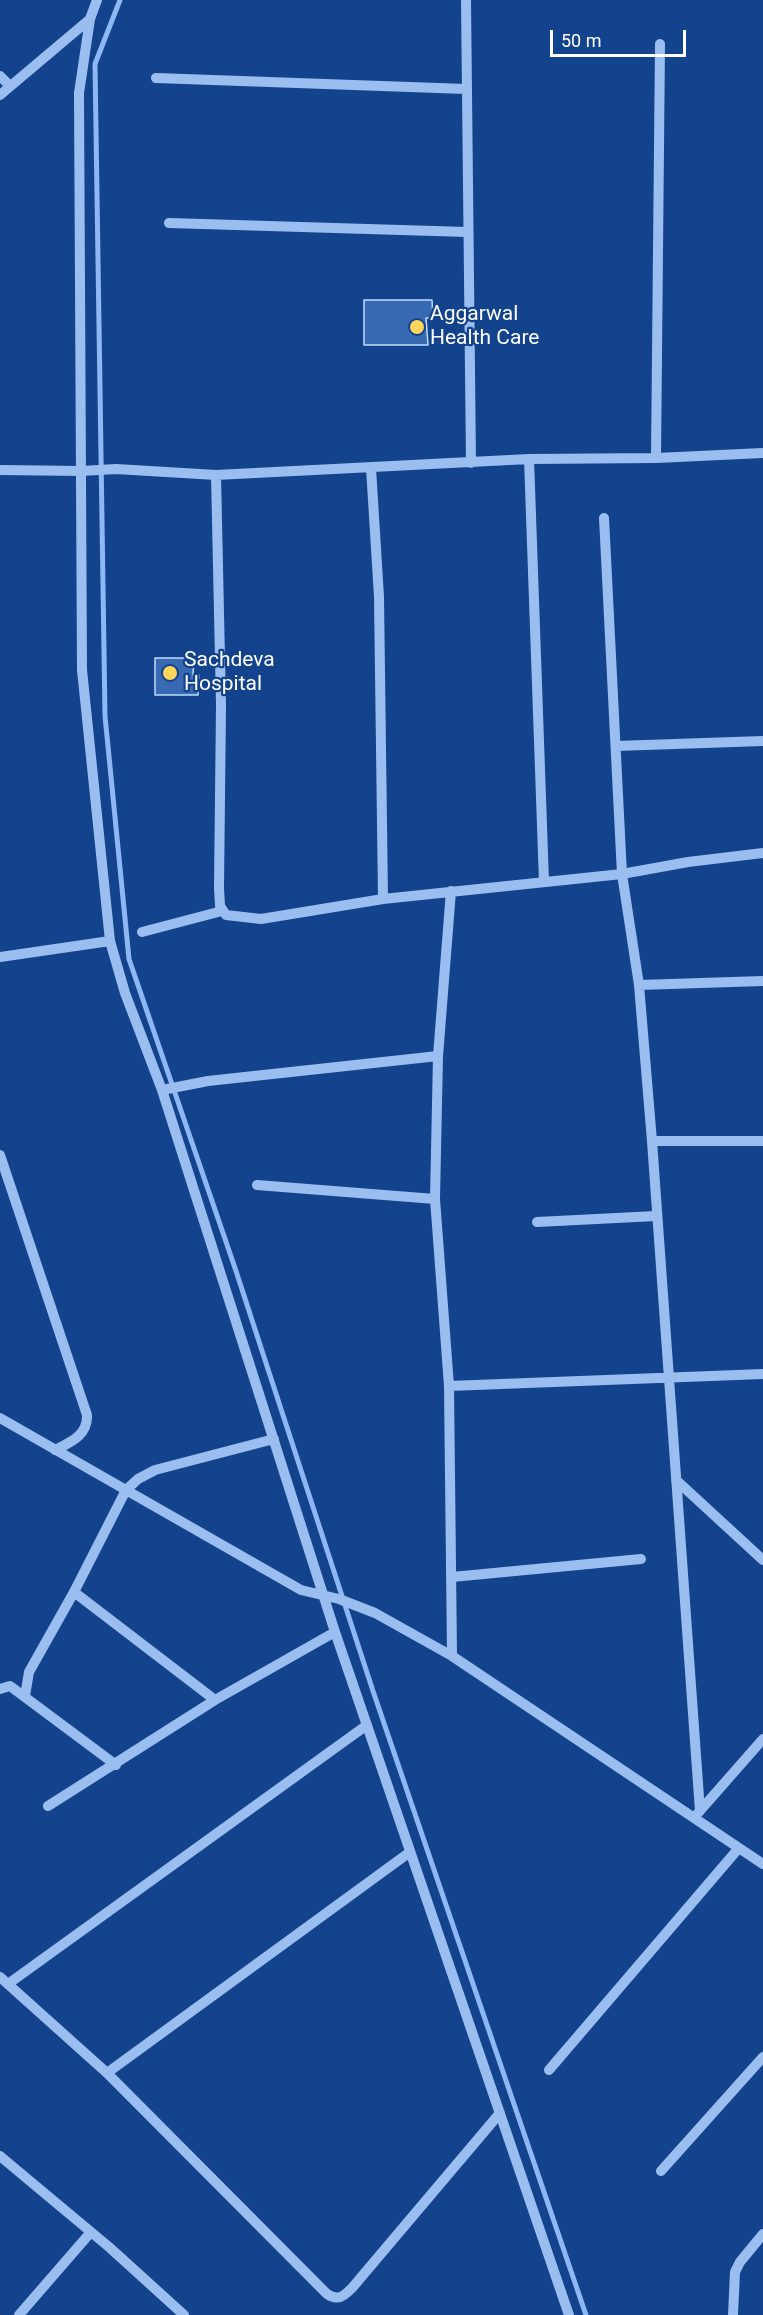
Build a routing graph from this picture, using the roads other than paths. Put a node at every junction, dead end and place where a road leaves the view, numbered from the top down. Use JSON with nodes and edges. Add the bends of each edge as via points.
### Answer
{"nodes":[{"id":1,"x":97,"y":0,"type":"edge"},
{"id":2,"x":466,"y":0,"type":"edge"},
{"id":3,"x":90,"y":19,"type":"junction"},
{"id":4,"x":660,"y":44,"type":"dead end"},
{"id":5,"x":0,"y":76,"type":"edge"},
{"id":6,"x":156,"y":78,"type":"dead end"},
{"id":7,"x":10,"y":87,"type":"junction"},
{"id":8,"x":466,"y":89,"type":"junction"},
{"id":9,"x":0,"y":95,"type":"edge"},
{"id":10,"x":169,"y":223,"type":"dead end"},
{"id":11,"x":467,"y":232,"type":"junction"},
{"id":12,"x":763,"y":453,"type":"edge"},
{"id":13,"x":657,"y":458,"type":"junction"},
{"id":14,"x":529,"y":459,"type":"junction"},
{"id":15,"x":471,"y":463,"type":"junction"},
{"id":16,"x":371,"y":468,"type":"junction"},
{"id":17,"x":0,"y":470,"type":"edge"},
{"id":18,"x":81,"y":471,"type":"junction"},
{"id":19,"x":216,"y":476,"type":"junction"},
{"id":20,"x":604,"y":518,"type":"dead end"},
{"id":21,"x":763,"y":741,"type":"edge"},
{"id":22,"x":616,"y":746,"type":"junction"},
{"id":23,"x":763,"y":853,"type":"edge"},
{"id":24,"x":622,"y":874,"type":"junction"},
{"id":25,"x":544,"y":882,"type":"junction"},
{"id":26,"x":451,"y":891,"type":"junction"},
{"id":27,"x":383,"y":899,"type":"junction"},
{"id":28,"x":222,"y":911,"type":"junction"},
{"id":29,"x":142,"y":932,"type":"dead end"},
{"id":30,"x":110,"y":941,"type":"junction"},
{"id":31,"x":0,"y":957,"type":"edge"},
{"id":32,"x":763,"y":981,"type":"edge"},
{"id":33,"x":639,"y":985,"type":"junction"},
{"id":34,"x":438,"y":1056,"type":"junction"},
{"id":35,"x":166,"y":1089,"type":"junction"},
{"id":36,"x":652,"y":1141,"type":"junction"},
{"id":37,"x":763,"y":1141,"type":"edge"},
{"id":38,"x":0,"y":1155,"type":"edge"},
{"id":39,"x":257,"y":1185,"type":"dead end"},
{"id":40,"x":435,"y":1198,"type":"junction"},
{"id":41,"x":656,"y":1216,"type":"junction"},
{"id":42,"x":537,"y":1222,"type":"dead end"},
{"id":43,"x":763,"y":1374,"type":"edge"},
{"id":44,"x":668,"y":1377,"type":"junction"},
{"id":45,"x":449,"y":1386,"type":"junction"},
{"id":46,"x":0,"y":1418,"type":"edge"},
{"id":47,"x":274,"y":1439,"type":"junction"},
{"id":48,"x":55,"y":1450,"type":"junction"},
{"id":49,"x":676,"y":1480,"type":"junction"},
{"id":50,"x":126,"y":1490,"type":"junction"},
{"id":51,"x":641,"y":1559,"type":"dead end"},
{"id":52,"x":763,"y":1560,"type":"edge"},
{"id":53,"x":452,"y":1577,"type":"junction"},
{"id":54,"x":74,"y":1592,"type":"junction"},
{"id":55,"x":325,"y":1597,"type":"junction"},
{"id":56,"x":335,"y":1632,"type":"junction"},
{"id":57,"x":452,"y":1656,"type":"junction"},
{"id":58,"x":0,"y":1689,"type":"edge"},
{"id":59,"x":25,"y":1696,"type":"junction"},
{"id":60,"x":215,"y":1700,"type":"junction"},
{"id":61,"x":367,"y":1725,"type":"junction"},
{"id":62,"x":763,"y":1739,"type":"edge"},
{"id":63,"x":116,"y":1765,"type":"junction"},
{"id":64,"x":48,"y":1806,"type":"dead end"},
{"id":65,"x":697,"y":1814,"type":"junction"},
{"id":66,"x":738,"y":1849,"type":"junction"},
{"id":67,"x":410,"y":1852,"type":"junction"},
{"id":68,"x":763,"y":1864,"type":"edge"},
{"id":69,"x":4,"y":1981,"type":"edge"},
{"id":70,"x":763,"y":2057,"type":"edge"},
{"id":71,"x":549,"y":2070,"type":"dead end"},
{"id":72,"x":107,"y":2073,"type":"junction"},
{"id":73,"x":500,"y":2113,"type":"junction"},
{"id":74,"x":0,"y":2156,"type":"edge"},
{"id":75,"x":661,"y":2172,"type":"dead end"},
{"id":76,"x":91,"y":2232,"type":"junction"},
{"id":77,"x":763,"y":2234,"type":"edge"},
{"id":78,"x":19,"y":2315,"type":"edge"},
{"id":79,"x":184,"y":2315,"type":"edge"},
{"id":80,"x":569,"y":2315,"type":"edge"},
{"id":81,"x":733,"y":2315,"type":"edge"}],
"edges":[{"from":1,"to":3,"type":"street"},
{"from":2,"to":8,"type":"street"},
{"from":3,"to":7,"type":"street"},
{"from":3,"to":18,"type":"street","via":[[79,93]]},
{"from":4,"to":13,"type":"street"},
{"from":5,"to":7,"type":"street"},
{"from":6,"to":8,"type":"street"},
{"from":7,"to":9,"type":"street"},
{"from":8,"to":11,"type":"street"},
{"from":10,"to":11,"type":"street"},
{"from":11,"to":15,"type":"street"},
{"from":12,"to":13,"type":"street"},
{"from":13,"to":14,"type":"street"},
{"from":14,"to":15,"type":"street"},
{"from":14,"to":25,"type":"street"},
{"from":15,"to":16,"type":"street"},
{"from":16,"to":19,"type":"street"},
{"from":16,"to":27,"type":"street","via":[[379,597]]},
{"from":17,"to":18,"type":"street"},
{"from":18,"to":19,"type":"street","via":[[116,469]]},
{"from":18,"to":30,"type":"street","via":[[82,670]]},
{"from":19,"to":28,"type":"street"},
{"from":20,"to":22,"type":"street"},
{"from":21,"to":22,"type":"street"},
{"from":22,"to":24,"type":"street"},
{"from":23,"to":24,"type":"street"},
{"from":24,"to":25,"type":"street"},
{"from":24,"to":33,"type":"street"},
{"from":25,"to":26,"type":"street"},
{"from":26,"to":27,"type":"street"},
{"from":26,"to":34,"type":"street"},
{"from":27,"to":28,"type":"street","via":[[261,919],[234,917]]},
{"from":28,"to":29,"type":"street"},
{"from":30,"to":31,"type":"street"},
{"from":30,"to":35,"type":"street","via":[[125,993]]},
{"from":32,"to":33,"type":"street"},
{"from":33,"to":36,"type":"street"},
{"from":34,"to":35,"type":"street"},
{"from":34,"to":40,"type":"street"},
{"from":35,"to":47,"type":"street"},
{"from":36,"to":37,"type":"street"},
{"from":36,"to":41,"type":"street"},
{"from":38,"to":48,"type":"street","via":[[87,1415],[81,1435]]},
{"from":39,"to":40,"type":"street"},
{"from":40,"to":45,"type":"street"},
{"from":41,"to":42,"type":"street"},
{"from":41,"to":44,"type":"street"},
{"from":43,"to":44,"type":"street"},
{"from":44,"to":45,"type":"street"},
{"from":44,"to":49,"type":"street"},
{"from":45,"to":53,"type":"street"},
{"from":46,"to":48,"type":"street"},
{"from":47,"to":50,"type":"street","via":[[155,1470]]},
{"from":47,"to":55,"type":"street"},
{"from":48,"to":50,"type":"street"},
{"from":49,"to":52,"type":"street"},
{"from":49,"to":65,"type":"street"},
{"from":50,"to":54,"type":"street"},
{"from":50,"to":55,"type":"street","via":[[301,1590]]},
{"from":51,"to":53,"type":"street"},
{"from":53,"to":57,"type":"street"},
{"from":54,"to":59,"type":"street","via":[[29,1672]]},
{"from":54,"to":60,"type":"street"},
{"from":55,"to":56,"type":"street"},
{"from":55,"to":57,"type":"street","via":[[375,1613]]},
{"from":56,"to":60,"type":"street"},
{"from":56,"to":61,"type":"street"},
{"from":57,"to":65,"type":"street"},
{"from":58,"to":59,"type":"street","via":[[10,1686]]},
{"from":59,"to":63,"type":"street"},
{"from":60,"to":63,"type":"street"},
{"from":61,"to":67,"type":"street"},
{"from":61,"to":69,"type":"street"},
{"from":62,"to":65,"type":"street"},
{"from":63,"to":64,"type":"street"},
{"from":65,"to":66,"type":"street"},
{"from":66,"to":68,"type":"street"},
{"from":66,"to":71,"type":"street"},
{"from":67,"to":72,"type":"street"},
{"from":67,"to":73,"type":"street"},
{"from":69,"to":72,"type":"street"},
{"from":70,"to":75,"type":"street"},
{"from":72,"to":73,"type":"street","via":[[335,2299],[352,2288]]},
{"from":73,"to":80,"type":"street"},
{"from":74,"to":76,"type":"street"},
{"from":76,"to":78,"type":"street"},
{"from":76,"to":79,"type":"street"},
{"from":77,"to":81,"type":"street","via":[[735,2272]]}]}
